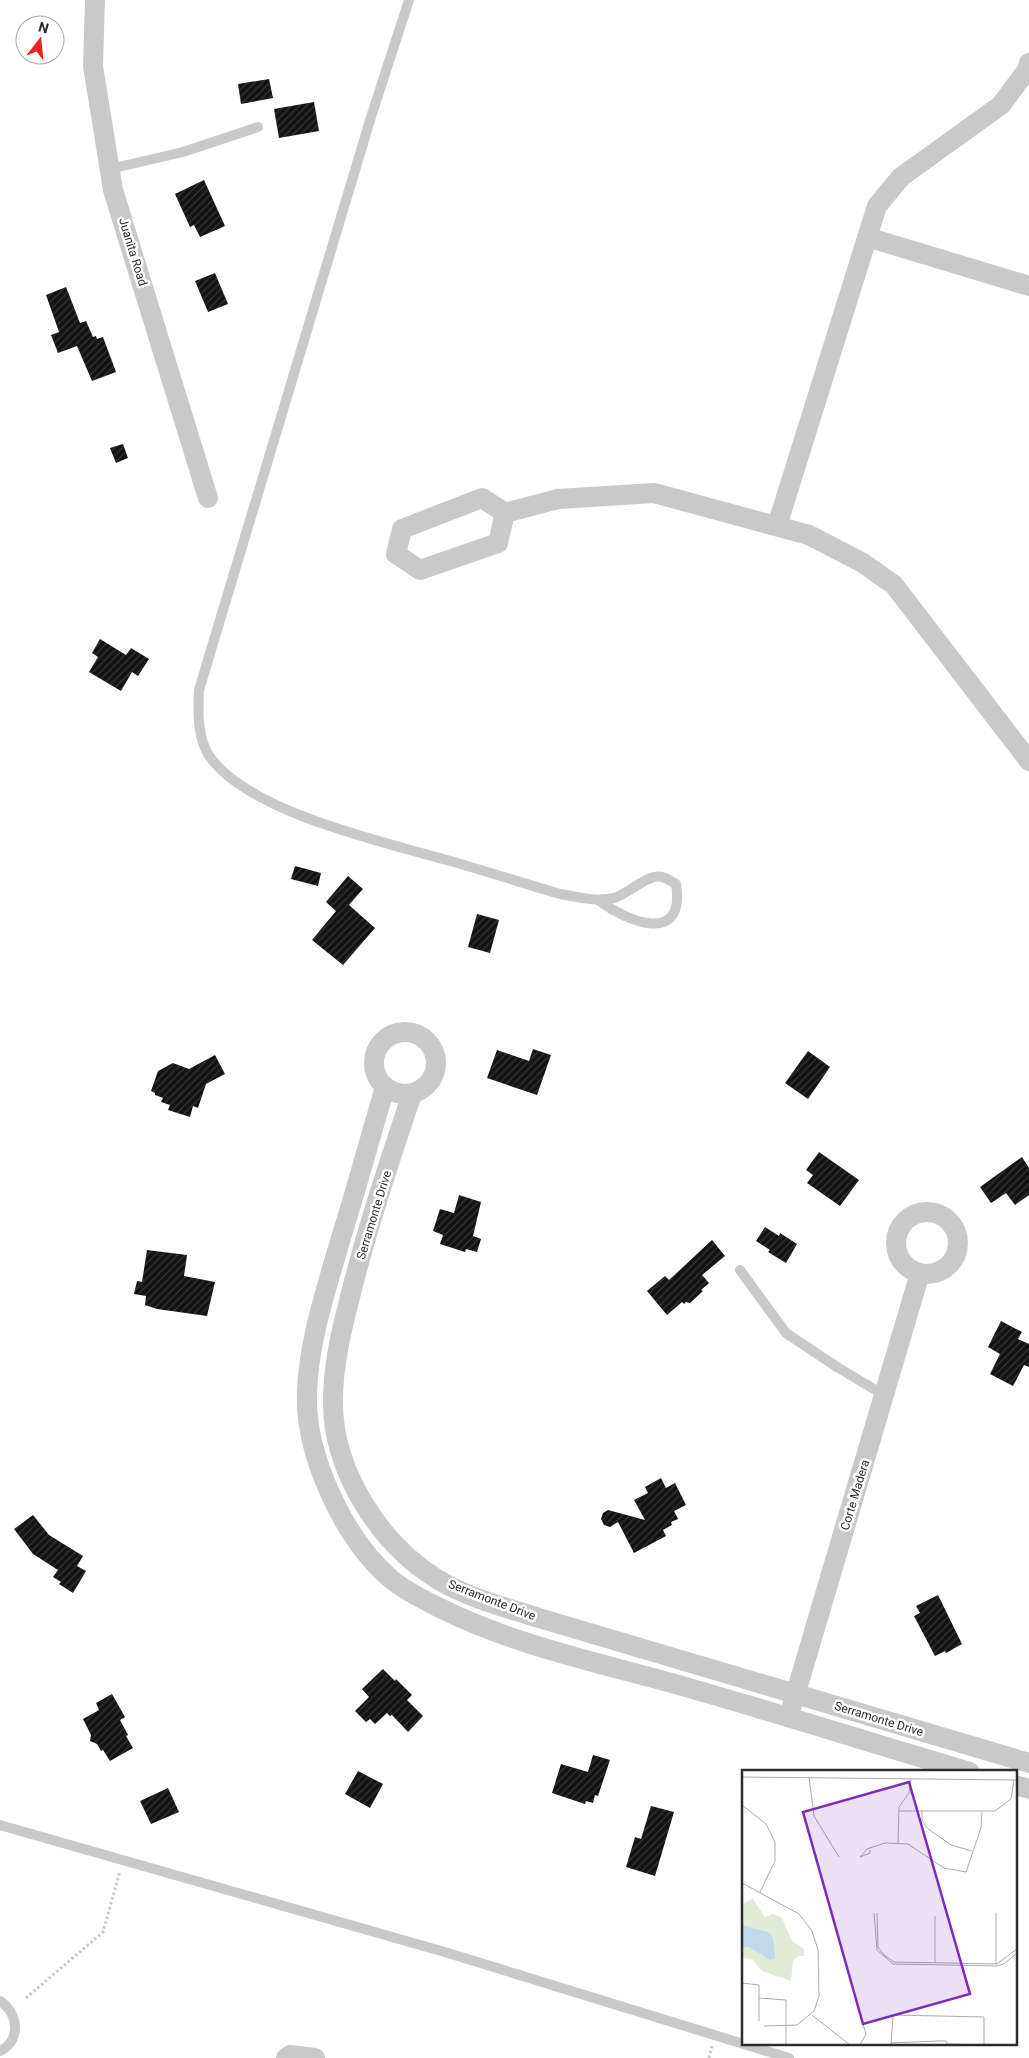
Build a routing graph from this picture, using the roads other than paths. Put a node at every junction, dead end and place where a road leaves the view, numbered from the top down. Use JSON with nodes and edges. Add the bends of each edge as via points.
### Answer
{"nodes":[{"id":1,"x":95,"y":0,"type":"edge"},
{"id":2,"x":409,"y":0,"type":"edge"},
{"id":3,"x":1029,"y":63,"type":"edge"},
{"id":4,"x":258,"y":127,"type":"dead end"},
{"id":5,"x":110,"y":169,"type":"junction"},
{"id":6,"x":867,"y":237,"type":"junction"},
{"id":7,"x":1029,"y":286,"type":"edge"},
{"id":8,"x":208,"y":498,"type":"dead end"},
{"id":9,"x":505,"y":513,"type":"junction"},
{"id":10,"x":777,"y":526,"type":"junction"},
{"id":11,"x":1029,"y":762,"type":"edge"},
{"id":12,"x":598,"y":900,"type":"junction"},
{"id":13,"x":385,"y":1087,"type":"junction"},
{"id":14,"x":412,"y":1094,"type":"junction"},
{"id":15,"x":337,"y":1253,"type":"junction"},
{"id":16,"x":360,"y":1260,"type":"junction"},
{"id":17,"x":740,"y":1270,"type":"dead end"},
{"id":18,"x":920,"y":1273,"type":"dead end"},
{"id":19,"x":884,"y":1395,"type":"junction"},
{"id":20,"x":348,"y":1472,"type":"junction"},
{"id":21,"x":325,"y":1480,"type":"junction"},
{"id":22,"x":539,"y":1618,"type":"junction"},
{"id":23,"x":531,"y":1643,"type":"junction"},
{"id":24,"x":796,"y":1694,"type":"junction"},
{"id":25,"x":788,"y":1717,"type":"junction"},
{"id":26,"x":1029,"y":1763,"type":"edge"},
{"id":27,"x":963,"y":1770,"type":"edge"},
{"id":28,"x":1016,"y":1785,"type":"edge"},
{"id":29,"x":1029,"y":1789,"type":"edge"},
{"id":30,"x":0,"y":1825,"type":"edge"},
{"id":31,"x":0,"y":2001,"type":"edge"},
{"id":32,"x":742,"y":2043,"type":"edge"},
{"id":33,"x":750,"y":2046,"type":"edge"},
{"id":34,"x":0,"y":2051,"type":"edge"},
{"id":35,"x":286,"y":2058,"type":"edge"},
{"id":36,"x":315,"y":2058,"type":"edge"},
{"id":37,"x":789,"y":2058,"type":"edge"}],
"edges":[{"from":1,"to":5,"type":"street","name":"Juanita Road","via":[[93,66]]},
{"from":2,"to":12,"type":"lane","via":[[199,690],[200,729],[209,755],[218,766],[244,787],[296,814],[560,894]]},
{"from":3,"to":6,"type":"street","via":[[1001,105],[901,177],[877,206]]},
{"from":4,"to":5,"type":"lane","via":[[183,152]]},
{"from":5,"to":8,"type":"street","name":"Juanita Road","via":[[113,190]]},
{"from":6,"to":7,"type":"street"},
{"from":6,"to":10,"type":"street"},
{"from":9,"to":9,"type":"street","via":[[482,498],[402,529],[396,554],[420,570],[498,542]]},
{"from":9,"to":10,"type":"street","via":[[558,499],[654,493]]},
{"from":10,"to":11,"type":"street","via":[[809,534],[863,563],[894,585]]},
{"from":12,"to":12,"type":"lane","via":[[615,898],[649,878],[662,876],[676,884],[678,900],[672,916],[656,925],[624,915]]},
{"from":13,"to":14,"type":"street","via":[[402,1094]]},
{"from":13,"to":14,"type":"street","via":[[374,1069],[377,1049],[392,1034],[413,1032],[430,1044],[437,1064],[430,1083]]},
{"from":13,"to":15,"type":"street","name":"Serramonte Drive"},
{"from":14,"to":16,"type":"street","name":"Serramonte Drive"},
{"from":15,"to":16,"type":"street"},
{"from":15,"to":21,"type":"street","name":"Serramonte Drive","via":[[317,1323],[307,1391],[308,1426]]},
{"from":16,"to":20,"type":"street","name":"Serramonte Drive","via":[[335,1365],[332,1402],[339,1446]]},
{"from":17,"to":19,"type":"lane","via":[[786,1332],[837,1368]]},
{"from":18,"to":19,"type":"street","name":"Corte Madera"},
{"from":19,"to":24,"type":"street","name":"Corte Madera"},
{"from":20,"to":21,"type":"street"},
{"from":20,"to":22,"type":"street","name":"Serramonte Drive","via":[[357,1494],[380,1529],[408,1558],[465,1593]]},
{"from":21,"to":23,"type":"street","name":"Serramonte Drive","via":[[339,1511],[361,1546],[391,1580],[473,1625]]},
{"from":22,"to":23,"type":"street"},
{"from":22,"to":24,"type":"street","name":"Serramonte Drive"},
{"from":23,"to":25,"type":"street","name":"Serramonte Drive"},
{"from":24,"to":25,"type":"street","name":"Corte Madera"},
{"from":24,"to":26,"type":"street","name":"Serramonte Drive"},
{"from":25,"to":27,"type":"street","name":"Serramonte Drive"},
{"from":28,"to":29,"type":"street"},
{"from":30,"to":32,"type":"lane","via":[[448,1952]]},
{"from":31,"to":34,"type":"lane","via":[[8,2007],[15,2024],[11,2042]]},
{"from":33,"to":37,"type":"lane"},
{"from":35,"to":36,"type":"street","via":[[290,2055]]}]}
